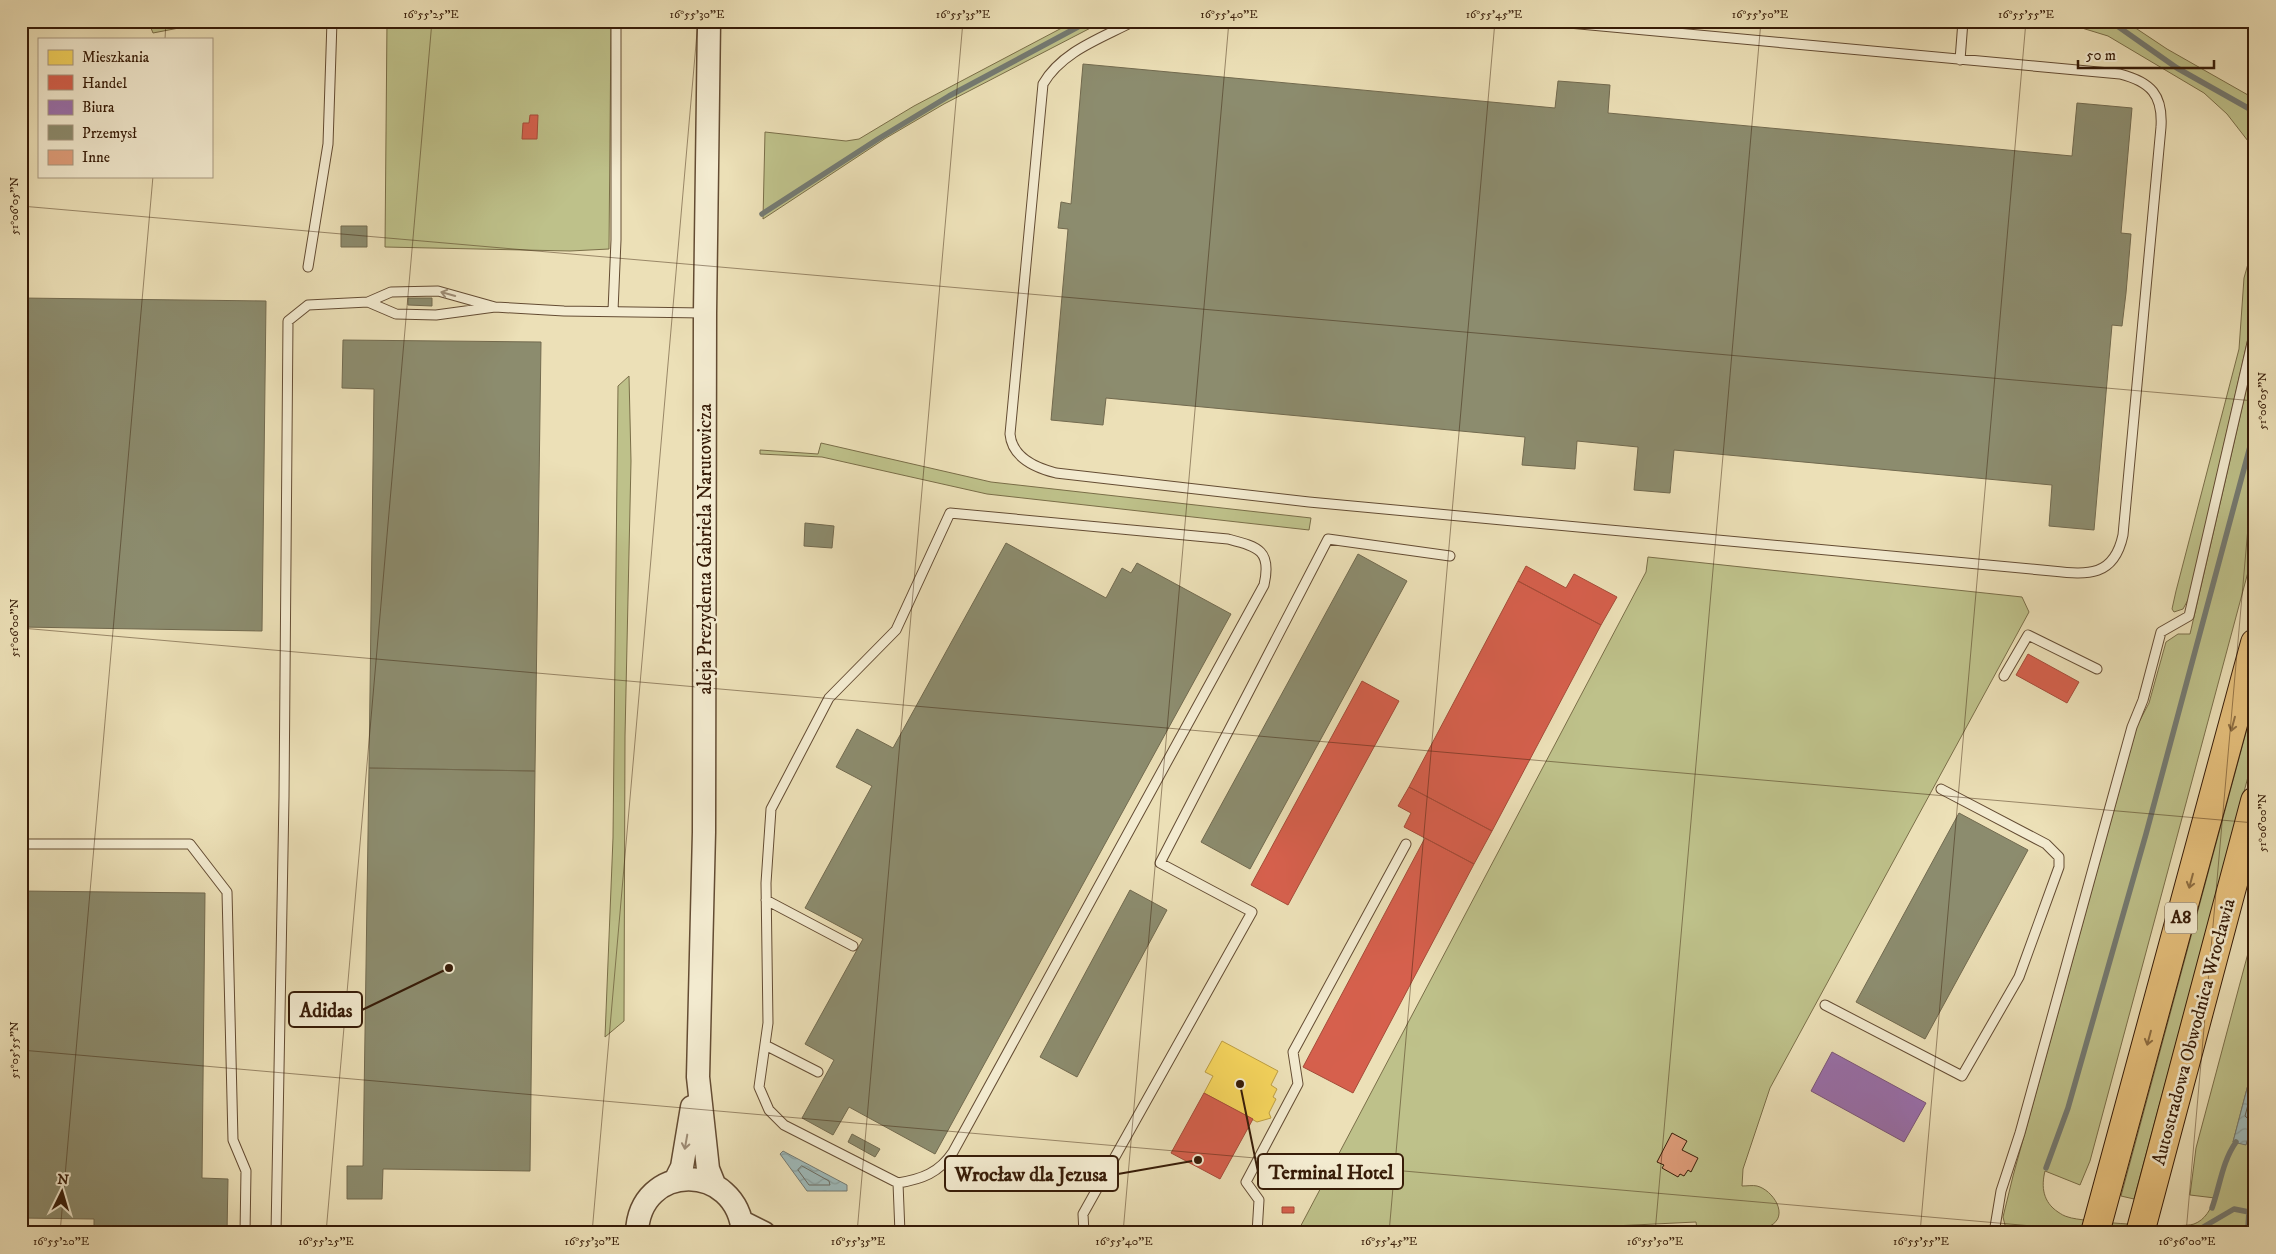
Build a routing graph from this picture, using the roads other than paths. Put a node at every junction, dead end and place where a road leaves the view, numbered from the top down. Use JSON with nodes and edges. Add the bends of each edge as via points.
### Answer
{"nodes":[{"id":1,"x":332,"y":21,"type":"edge"},
{"id":2,"x":616,"y":21,"type":"edge"},
{"id":3,"x":709,"y":21,"type":"edge"},
{"id":4,"x":1134,"y":21,"type":"edge"},
{"id":5,"x":1547,"y":21,"type":"edge"},
{"id":6,"x":1962,"y":21,"type":"edge"},
{"id":7,"x":1960,"y":60,"type":"junction"},
{"id":8,"x":308,"y":267,"type":"dead end"},
{"id":9,"x":368,"y":302,"type":"junction"},
{"id":10,"x":496,"y":307,"type":"junction"},
{"id":11,"x":612,"y":312,"type":"junction"},
{"id":12,"x":705,"y":313,"type":"junction"},
{"id":13,"x":2255,"y":330,"type":"edge"},
{"id":14,"x":1450,"y":556,"type":"dead end"},
{"id":15,"x":2255,"y":643,"type":"edge"},
{"id":16,"x":2097,"y":669,"type":"dead end"},
{"id":17,"x":2004,"y":676,"type":"dead end"},
{"id":18,"x":1941,"y":789,"type":"dead end"},
{"id":19,"x":2255,"y":802,"type":"edge"},
{"id":20,"x":21,"y":844,"type":"edge"},
{"id":21,"x":1406,"y":844,"type":"dead end"},
{"id":22,"x":766,"y":900,"type":"junction"},
{"id":23,"x":853,"y":946,"type":"dead end"},
{"id":24,"x":1825,"y":1005,"type":"dead end"},
{"id":25,"x":765,"y":1045,"type":"junction"},
{"id":26,"x":818,"y":1072,"type":"dead end"},
{"id":27,"x":698,"y":1076,"type":"junction"},
{"id":28,"x":675,"y":1181,"type":"junction"},
{"id":29,"x":898,"y":1183,"type":"junction"},
{"id":30,"x":714,"y":1184,"type":"junction"},
{"id":31,"x":743,"y":1227,"type":"edge"},
{"id":32,"x":245,"y":1233,"type":"edge"},
{"id":33,"x":276,"y":1233,"type":"edge"},
{"id":34,"x":637,"y":1233,"type":"edge"},
{"id":35,"x":764,"y":1233,"type":"edge"},
{"id":36,"x":900,"y":1233,"type":"edge"},
{"id":37,"x":1084,"y":1233,"type":"edge"},
{"id":38,"x":1257,"y":1233,"type":"edge"},
{"id":39,"x":1994,"y":1233,"type":"edge"},
{"id":40,"x":2095,"y":1233,"type":"edge"},
{"id":41,"x":2140,"y":1233,"type":"edge"}],
"edges":[{"from":1,"to":8,"type":"lane","via":[[328,144]]},
{"from":2,"to":11,"type":"lane","via":[[616,240]]},
{"from":3,"to":12,"type":"street","name":"aleja Prezydenta Gabriela Narutowicza"},
{"from":4,"to":7,"type":"lane","via":[[1063,59],[1051,69],[1043,84],[1010,434],[1014,449],[1026,461],[1056,473],[1270,498],[2052,572],[2092,573],[2113,560],[2123,536],[2162,111],[2150,87],[2132,77]]},
{"from":5,"to":7,"type":"lane"},
{"from":6,"to":7,"type":"lane"},
{"from":9,"to":10,"type":"lane","via":[[396,314],[436,315]]},
{"from":10,"to":9,"type":"lane","one_way":true,"via":[[438,291],[391,292]]},
{"from":9,"to":33,"type":"lane","via":[[308,305],[288,321]]},
{"from":10,"to":11,"type":"lane"},
{"from":11,"to":12,"type":"lane"},
{"from":12,"to":27,"type":"street","name":"aleja Prezydenta Gabriela Narutowicza","via":[[704,832]]},
{"from":13,"to":39,"type":"lane","via":[[2188,616],[2161,632],[2001,1191]]},
{"from":14,"to":37,"type":"lane","via":[[1328,539],[1160,863],[1252,912],[1082,1214]]},
{"from":15,"to":40,"type":"highway","number":"A8","one_way":true},
{"from":16,"to":17,"type":"lane","via":[[2028,635]]},
{"from":18,"to":24,"type":"lane","via":[[2046,844],[2059,857],[2059,867],[2019,977],[1962,1076]]},
{"from":19,"to":41,"type":"highway","name":"Autostradowa Obwodnica Wrocławia","number":"A8"},
{"from":20,"to":32,"type":"lane","via":[[190,844],[227,892],[233,1140],[246,1171]]},
{"from":21,"to":38,"type":"lane","via":[[1293,1052],[1298,1084],[1246,1182],[1259,1200]]},
{"from":22,"to":23,"type":"lane"},
{"from":22,"to":25,"type":"lane","via":[[768,1023]]},
{"from":22,"to":29,"type":"lane","via":[[771,809],[829,698],[896,630],[950,513],[1228,539],[1252,546],[1262,553],[1268,569],[1264,584],[953,1152],[936,1172],[921,1179]]},
{"from":25,"to":26,"type":"lane"},
{"from":25,"to":29,"type":"lane","via":[[759,1087],[776,1118]]},
{"from":27,"to":28,"type":"street","name":"aleja Prezydenta Gabriela Narutowicza","one_way":true,"via":[[682,1167]]},
{"from":27,"to":30,"type":"street","name":"aleja Prezydenta Gabriela Narutowicza","via":[[708,1169]]},
{"from":28,"to":30,"type":"street","via":[[695,1179]]},
{"from":28,"to":34,"type":"street","via":[[650,1196],[642,1208]]},
{"from":29,"to":36,"type":"lane"},
{"from":30,"to":31,"type":"street","via":[[733,1200]]},
{"from":31,"to":35,"type":"street"}]}
